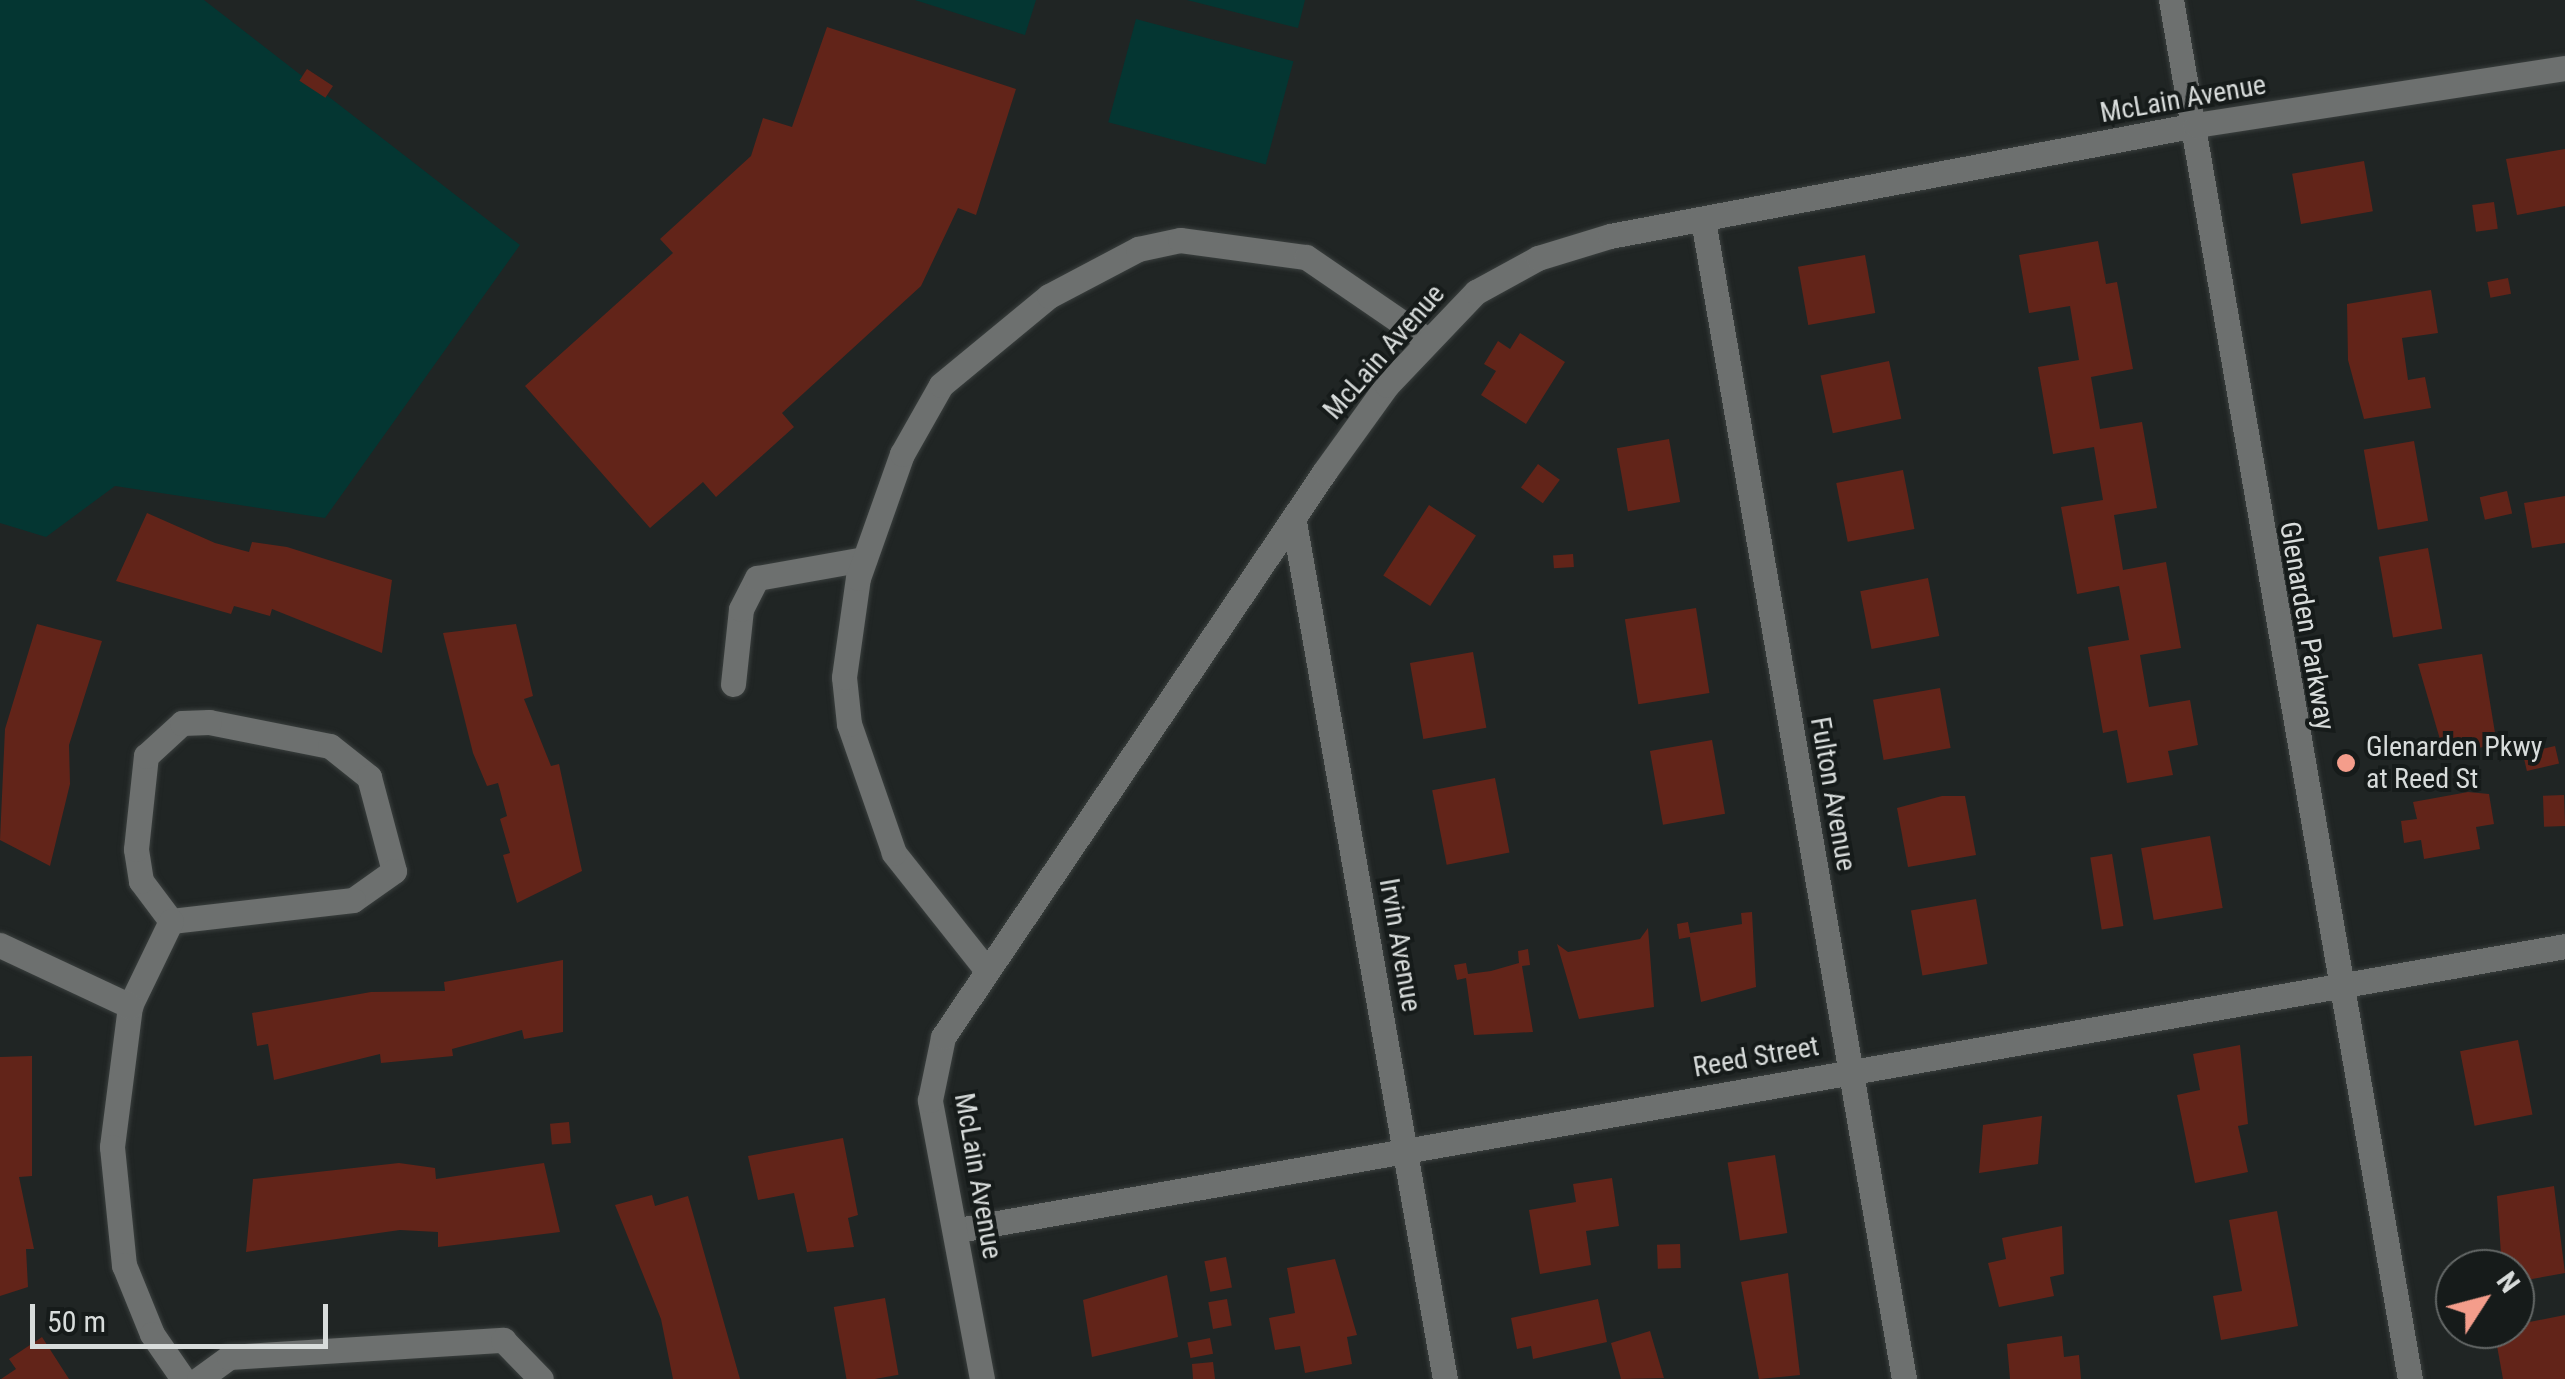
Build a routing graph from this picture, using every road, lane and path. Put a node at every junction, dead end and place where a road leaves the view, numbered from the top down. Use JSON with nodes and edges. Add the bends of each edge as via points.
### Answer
{"nodes":[{"id":1,"x":2171,"y":0,"type":"edge"},
{"id":2,"x":2565,"y":68,"type":"edge"},
{"id":3,"x":2196,"y":125,"type":"junction"},
{"id":4,"x":1703,"y":220,"type":"junction"},
{"id":5,"x":1427,"y":340,"type":"junction"},
{"id":6,"x":1294,"y":522,"type":"junction"},
{"id":7,"x":864,"y":559,"type":"junction"},
{"id":8,"x":733,"y":684,"type":"dead end"},
{"id":9,"x":171,"y":921,"type":"junction"},
{"id":10,"x":0,"y":944,"type":"edge"},
{"id":11,"x":2565,"y":946,"type":"edge"},
{"id":12,"x":985,"y":968,"type":"junction"},
{"id":13,"x":2338,"y":986,"type":"junction"},
{"id":14,"x":130,"y":1006,"type":"junction"},
{"id":15,"x":1850,"y":1070,"type":"junction"},
{"id":16,"x":1406,"y":1150,"type":"junction"},
{"id":17,"x":958,"y":1230,"type":"junction"},
{"id":18,"x":183,"y":1379,"type":"edge"},
{"id":19,"x":199,"y":1379,"type":"edge"},
{"id":20,"x":541,"y":1379,"type":"edge"},
{"id":21,"x":982,"y":1379,"type":"edge"},
{"id":22,"x":1445,"y":1379,"type":"edge"},
{"id":23,"x":1904,"y":1379,"type":"edge"},
{"id":24,"x":2410,"y":1379,"type":"edge"}],
"edges":[{"from":1,"to":3,"type":"street","name":"Glenarden Parkway"},
{"from":2,"to":3,"type":"street","name":"McLain Avenue"},
{"from":3,"to":4,"type":"street","name":"McLain Avenue"},
{"from":3,"to":13,"type":"street","name":"Glenarden Parkway"},
{"from":4,"to":5,"type":"street","name":"McLain Avenue","via":[[1538,258],[1476,292]]},
{"from":4,"to":15,"type":"street","name":"Fulton Avenue"},
{"from":5,"to":6,"type":"street","name":"McLain Avenue"},
{"from":5,"to":7,"type":"street","via":[[1334,270],[1271,245],[1180,240],[1138,249],[1049,296],[940,384],[902,454]]},
{"from":6,"to":12,"type":"street","name":"McLain Avenue"},
{"from":6,"to":16,"type":"street","name":"Irvin Avenue"},
{"from":7,"to":8,"type":"street","via":[[757,578],[742,609]]},
{"from":7,"to":12,"type":"street","via":[[844,677],[873,806],[915,890]]},
{"from":9,"to":9,"type":"street","via":[[373,892],[394,872],[369,777],[330,746],[209,722],[161,735],[146,756],[136,849],[141,880]]},
{"from":9,"to":14,"type":"street"},
{"from":10,"to":14,"type":"street"},
{"from":11,"to":13,"type":"street","name":"Reed Street"},
{"from":12,"to":17,"type":"street","name":"McLain Avenue","via":[[942,1037],[930,1100]]},
{"from":13,"to":15,"type":"street","name":"Reed Street"},
{"from":13,"to":24,"type":"street","name":"Glenarden Parkway"},
{"from":14,"to":18,"type":"street","via":[[112,1147],[124,1265],[152,1334]]},
{"from":15,"to":16,"type":"street","name":"Reed Street"},
{"from":15,"to":23,"type":"street","name":"Fulton Avenue"},
{"from":16,"to":17,"type":"street","name":"Reed Street"},
{"from":16,"to":22,"type":"street","name":"Irvin Avenue"},
{"from":17,"to":21,"type":"street","name":"McLain Avenue"},
{"from":19,"to":20,"type":"street","via":[[228,1356],[504,1340]]}]}
